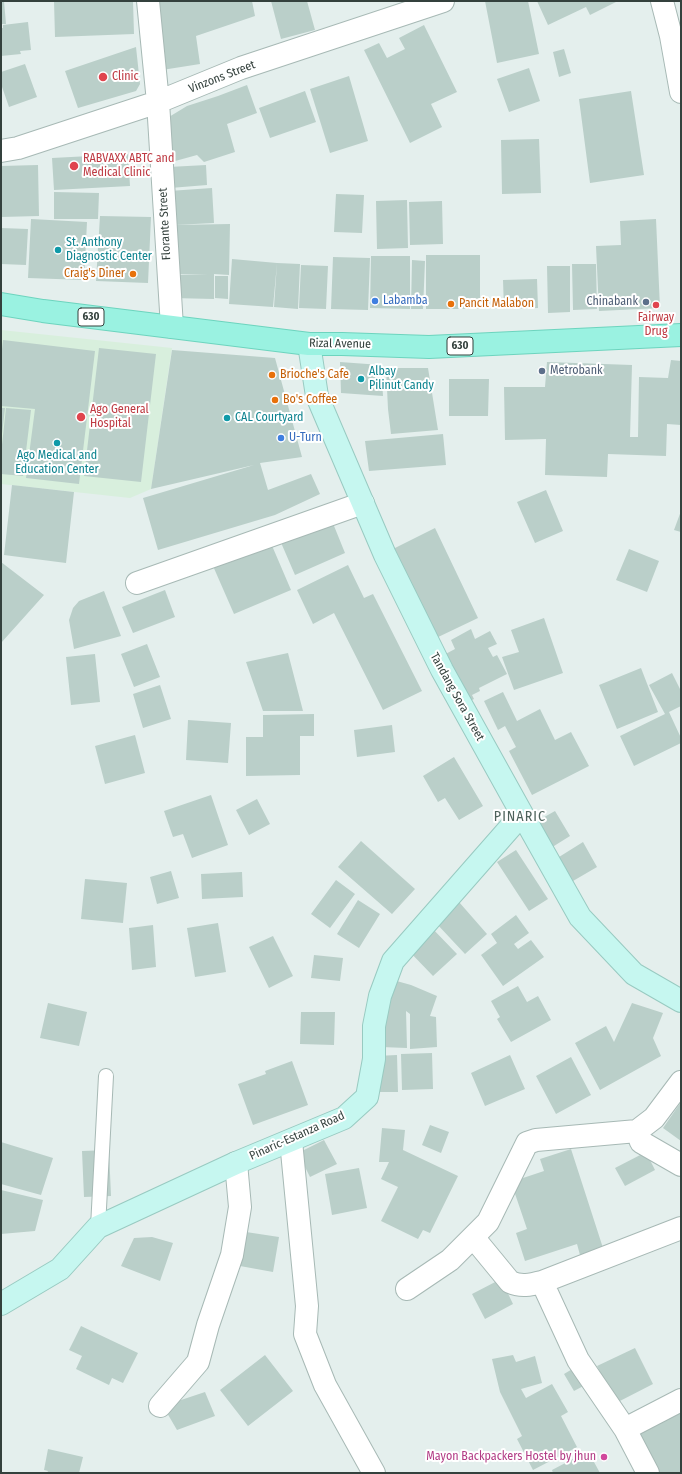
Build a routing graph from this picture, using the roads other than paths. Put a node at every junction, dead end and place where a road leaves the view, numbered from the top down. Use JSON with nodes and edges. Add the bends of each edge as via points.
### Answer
{"nodes":[{"id":1,"x":148,"y":1,"type":"edge"},
{"id":2,"x":443,"y":1,"type":"edge"},
{"id":3,"x":662,"y":1,"type":"edge"},
{"id":4,"x":681,"y":92,"type":"edge"},
{"id":5,"x":158,"y":102,"type":"junction"},
{"id":6,"x":1,"y":151,"type":"edge"},
{"id":7,"x":1,"y":304,"type":"edge"},
{"id":8,"x":176,"y":328,"type":"junction"},
{"id":9,"x":681,"y":335,"type":"edge"},
{"id":10,"x":309,"y":344,"type":"junction"},
{"id":11,"x":363,"y":503,"type":"junction"},
{"id":12,"x":137,"y":583,"type":"dead end"},
{"id":13,"x":522,"y":814,"type":"junction"},
{"id":14,"x":681,"y":1001,"type":"edge"},
{"id":15,"x":106,"y":1076,"type":"dead end"},
{"id":16,"x":681,"y":1082,"type":"edge"},
{"id":17,"x":637,"y":1131,"type":"junction"},
{"id":18,"x":291,"y":1141,"type":"junction"},
{"id":19,"x":236,"y":1163,"type":"junction"},
{"id":20,"x":681,"y":1165,"type":"edge"},
{"id":21,"x":98,"y":1227,"type":"junction"},
{"id":22,"x":681,"y":1228,"type":"edge"},
{"id":23,"x":473,"y":1237,"type":"junction"},
{"id":24,"x":542,"y":1282,"type":"junction"},
{"id":25,"x":407,"y":1289,"type":"dead end"},
{"id":26,"x":1,"y":1304,"type":"edge"},
{"id":27,"x":681,"y":1400,"type":"edge"},
{"id":28,"x":160,"y":1406,"type":"dead end"},
{"id":29,"x":625,"y":1429,"type":"junction"},
{"id":30,"x":374,"y":1473,"type":"edge"},
{"id":31,"x":648,"y":1473,"type":"edge"}],
"edges":[{"from":1,"to":5,"type":"street","name":"Florante Street"},
{"from":2,"to":5,"type":"street","name":"Vinzons Street","via":[[241,68]]},
{"from":3,"to":4,"type":"street"},
{"from":5,"to":6,"type":"street","name":"Vinzons Street","via":[[18,148]]},
{"from":5,"to":8,"type":"street","name":"Florante Street"},
{"from":7,"to":8,"type":"main road","name":"Rizal Avenue","number":"630"},
{"from":8,"to":10,"type":"main road","name":"Rizal Avenue","number":"630"},
{"from":9,"to":10,"type":"main road","name":"Rizal Avenue","number":"630","via":[[429,347]]},
{"from":10,"to":11,"type":"street","name":"Tandang Sora Street","via":[[317,396]]},
{"from":11,"to":12,"type":"street"},
{"from":11,"to":13,"type":"street","name":"Tandang Sora Street","via":[[384,555],[442,670]]},
{"from":13,"to":14,"type":"street","name":"Tandang Sora Street","via":[[580,917],[634,974]]},
{"from":13,"to":18,"type":"street","name":"Pinaric-Estanza Road","via":[[393,961],[380,996],[374,1026],[374,1059],[367,1098],[344,1118]]},
{"from":15,"to":21,"type":"lane"},
{"from":16,"to":17,"type":"street","via":[[654,1118]]},
{"from":17,"to":20,"type":"street","via":[[641,1142]]},
{"from":17,"to":23,"type":"street","via":[[536,1140],[527,1143],[488,1222]]},
{"from":18,"to":19,"type":"street","name":"Pinaric-Estanza Road"},
{"from":18,"to":30,"type":"street","via":[[307,1306],[305,1334],[325,1385]]},
{"from":19,"to":21,"type":"street","name":"Pinaric-Estanza Road"},
{"from":19,"to":28,"type":"street","via":[[240,1207],[232,1255],[198,1362]]},
{"from":21,"to":26,"type":"street","name":"Pinaric-Estanza Road","via":[[60,1269]]},
{"from":22,"to":24,"type":"street"},
{"from":23,"to":24,"type":"street","via":[[510,1282],[518,1285]]},
{"from":23,"to":25,"type":"street","via":[[450,1260]]},
{"from":24,"to":29,"type":"street","via":[[578,1360]]},
{"from":27,"to":29,"type":"street"},
{"from":29,"to":31,"type":"street"}]}
